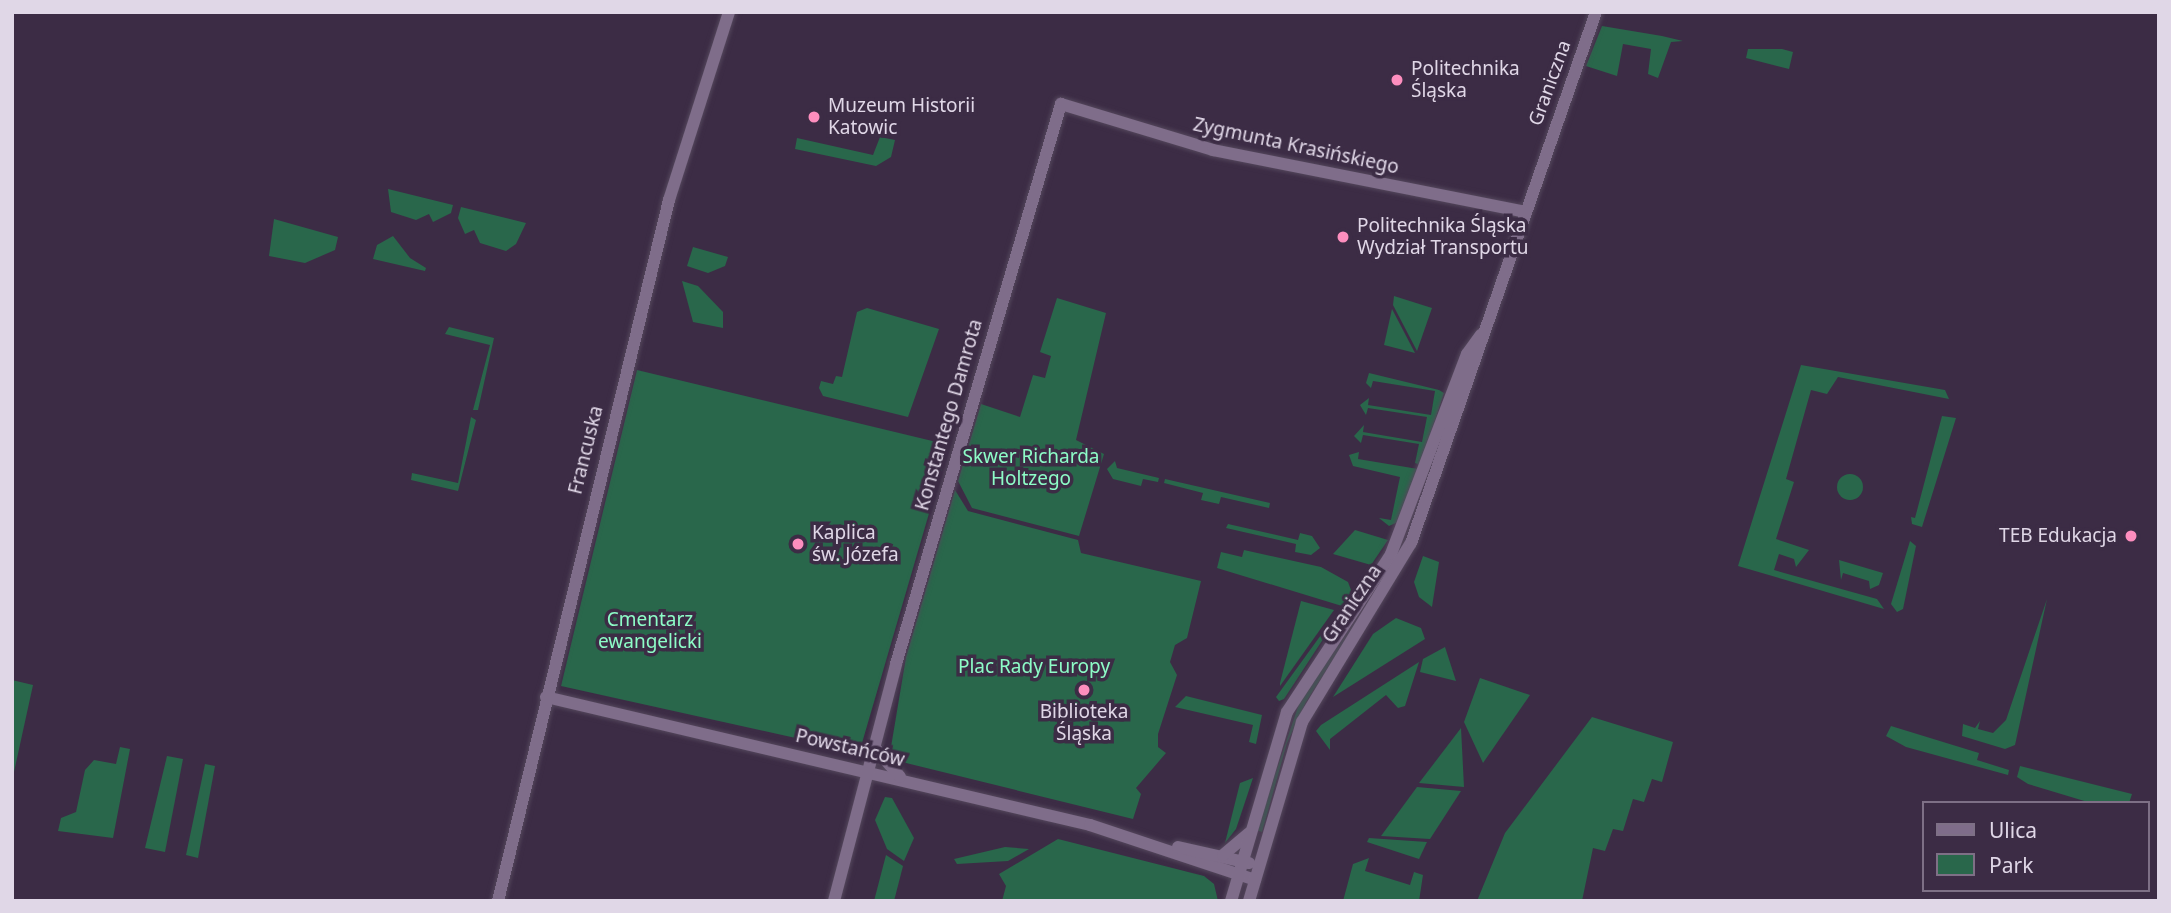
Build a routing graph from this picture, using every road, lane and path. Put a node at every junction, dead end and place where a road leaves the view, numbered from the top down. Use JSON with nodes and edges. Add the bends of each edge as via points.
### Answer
{"nodes":[{"id":1,"x":729,"y":12,"type":"edge"},
{"id":2,"x":1596,"y":12,"type":"edge"},
{"id":3,"x":1061,"y":104,"type":"joint"},
{"id":4,"x":1525,"y":212,"type":"junction"},
{"id":5,"x":1487,"y":326,"type":"junction"},
{"id":6,"x":546,"y":697,"type":"junction"},
{"id":7,"x":876,"y":748,"type":"junction"},
{"id":8,"x":870,"y":772,"type":"junction"},
{"id":9,"x":901,"y":779,"type":"junction"},
{"id":10,"x":1250,"y":833,"type":"junction"},
{"id":11,"x":1145,"y":841,"type":"junction"},
{"id":12,"x":1223,"y":855,"type":"junction"},
{"id":13,"x":1242,"y":861,"type":"junction"},
{"id":14,"x":1259,"y":866,"type":"junction"},
{"id":15,"x":1238,"y":875,"type":"junction"},
{"id":16,"x":1255,"y":880,"type":"junction"},
{"id":17,"x":498,"y":901,"type":"edge"},
{"id":18,"x":834,"y":901,"type":"edge"},
{"id":19,"x":1231,"y":901,"type":"edge"},
{"id":20,"x":1249,"y":901,"type":"edge"}],
"edges":[{"from":1,"to":6,"type":"street","name":"Francuska","via":[[669,200]]},
{"from":2,"to":4,"type":"street","name":"Graniczna"},
{"from":3,"to":4,"type":"street","name":"Zygmunta Krasińskiego","via":[[1202,148]]},
{"from":3,"to":7,"type":"street","name":"Konstantego Damrota"},
{"from":4,"to":5,"type":"street","name":"Graniczna"},
{"from":5,"to":10,"type":"street","name":"Graniczna","via":[[1467,354],[1391,554],[1287,712]]},
{"from":5,"to":14,"type":"street","name":"Graniczna","via":[[1406,554],[1317,693],[1296,736]]},
{"from":6,"to":8,"type":"street","name":"Powstańców"},
{"from":6,"to":17,"type":"street","name":"Francuska"},
{"from":7,"to":8,"type":"street","name":"Konstantego Damrota"},
{"from":7,"to":9,"type":"street"},
{"from":8,"to":9,"type":"street","name":"Powstańców"},
{"from":8,"to":18,"type":"street","name":"Konstantego Damrota"},
{"from":9,"to":11,"type":"street","name":"Powstańców"},
{"from":10,"to":12,"type":"street"},
{"from":10,"to":13,"type":"street","name":"Graniczna"},
{"from":11,"to":12,"type":"street","name":"Powstańców"},
{"from":11,"to":15,"type":"street","name":"Powstańców"},
{"from":12,"to":13,"type":"street","name":"Powstańców"},
{"from":13,"to":14,"type":"street","name":"Powstańców"},
{"from":13,"to":15,"type":"street","name":"Graniczna"},
{"from":14,"to":16,"type":"street","name":"Graniczna"},
{"from":15,"to":16,"type":"street","name":"Powstańców"},
{"from":15,"to":19,"type":"street","name":"Graniczna"},
{"from":16,"to":20,"type":"street","name":"Graniczna"}]}
